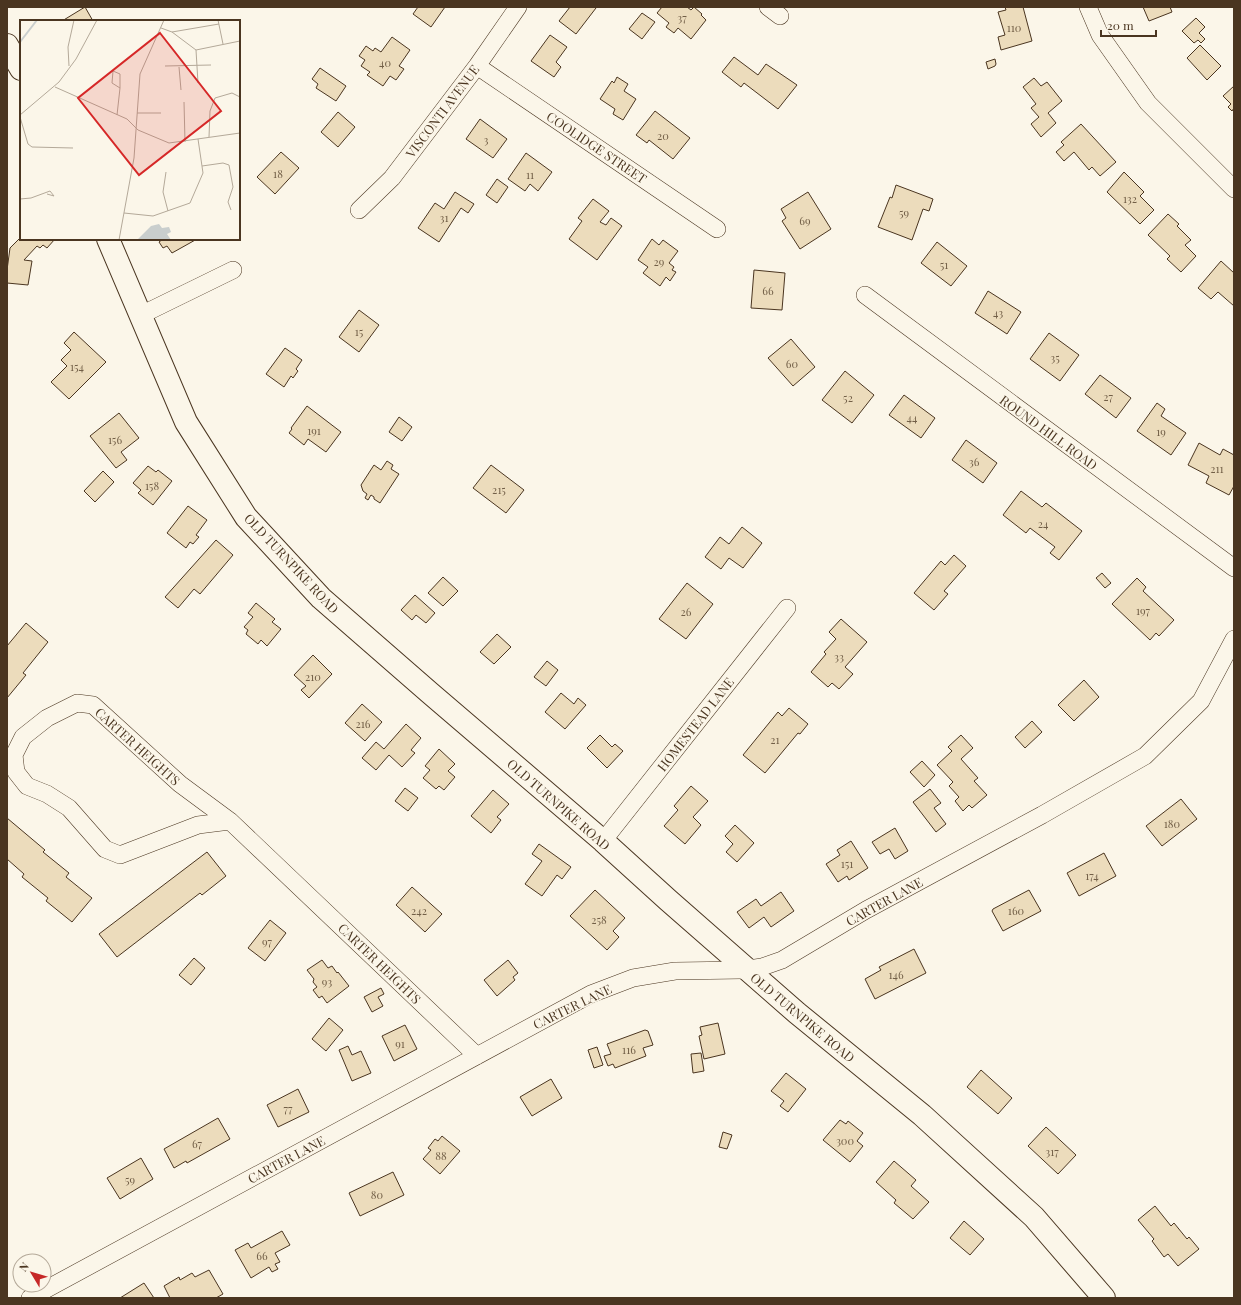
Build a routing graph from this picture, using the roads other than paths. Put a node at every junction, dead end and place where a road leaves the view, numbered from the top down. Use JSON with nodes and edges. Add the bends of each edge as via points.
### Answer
{"nodes":[{"id":1,"x":518,"y":7,"type":"edge"},
{"id":2,"x":1088,"y":7,"type":"edge"},
{"id":3,"x":7,"y":46,"type":"edge"},
{"id":4,"x":20,"y":66,"type":"edge"},
{"id":5,"x":477,"y":66,"type":"junction"},
{"id":6,"x":1234,"y":189,"type":"edge"},
{"id":7,"x":359,"y":210,"type":"dead end"},
{"id":8,"x":717,"y":229,"type":"dead end"},
{"id":9,"x":108,"y":240,"type":"edge"},
{"id":10,"x":233,"y":270,"type":"dead end"},
{"id":11,"x":865,"y":295,"type":"dead end"},
{"id":12,"x":141,"y":315,"type":"junction"},
{"id":13,"x":1234,"y":568,"type":"edge"},
{"id":14,"x":786,"y":608,"type":"dead end"},
{"id":15,"x":1234,"y":638,"type":"edge"},
{"id":16,"x":230,"y":821,"type":"junction"},
{"id":17,"x":604,"y":841,"type":"junction"},
{"id":18,"x":747,"y":969,"type":"junction"},
{"id":19,"x":477,"y":1056,"type":"junction"},
{"id":20,"x":30,"y":1298,"type":"edge"},
{"id":21,"x":1104,"y":1298,"type":"edge"}],
"edges":[{"from":1,"to":5,"type":"street","name":"VISCONTI AVENUE"},
{"from":2,"to":6,"type":"street","via":[[1100,35],[1148,103]]},
{"from":3,"to":4,"type":"main road"},
{"from":5,"to":7,"type":"street","name":"VISCONTI AVENUE","via":[[392,178]]},
{"from":5,"to":8,"type":"street","name":"COOLIDGE STREET"},
{"from":9,"to":12,"type":"main road","name":"OLD TURNPIKE ROAD"},
{"from":10,"to":12,"type":"street"},
{"from":11,"to":13,"type":"street","name":"ROUND HILL ROAD"},
{"from":12,"to":17,"type":"main road","name":"OLD TURNPIKE ROAD","via":[[186,422],[246,517],[321,598]]},
{"from":14,"to":17,"type":"street","name":"HOMESTEAD LANE"},
{"from":15,"to":18,"type":"street","name":"CARTER LANE","via":[[1201,701],[1145,756],[866,910],[782,960]]},
{"from":16,"to":16,"type":"street","name":"CARTER HEIGHTS","via":[[180,784],[93,705],[77,703],[47,718],[23,737],[14,755],[16,772],[27,786],[47,794],[69,808],[105,849],[120,855],[198,825]]},
{"from":16,"to":19,"type":"street","name":"CARTER HEIGHTS"},
{"from":17,"to":18,"type":"main road","name":"OLD TURNPIKE ROAD"},
{"from":18,"to":19,"type":"street","name":"CARTER LANE","via":[[675,971],[633,978],[591,994]]},
{"from":18,"to":21,"type":"main road","name":"OLD TURNPIKE ROAD","via":[[922,1116],[1034,1217]]},
{"from":19,"to":20,"type":"street","name":"CARTER LANE"}]}
